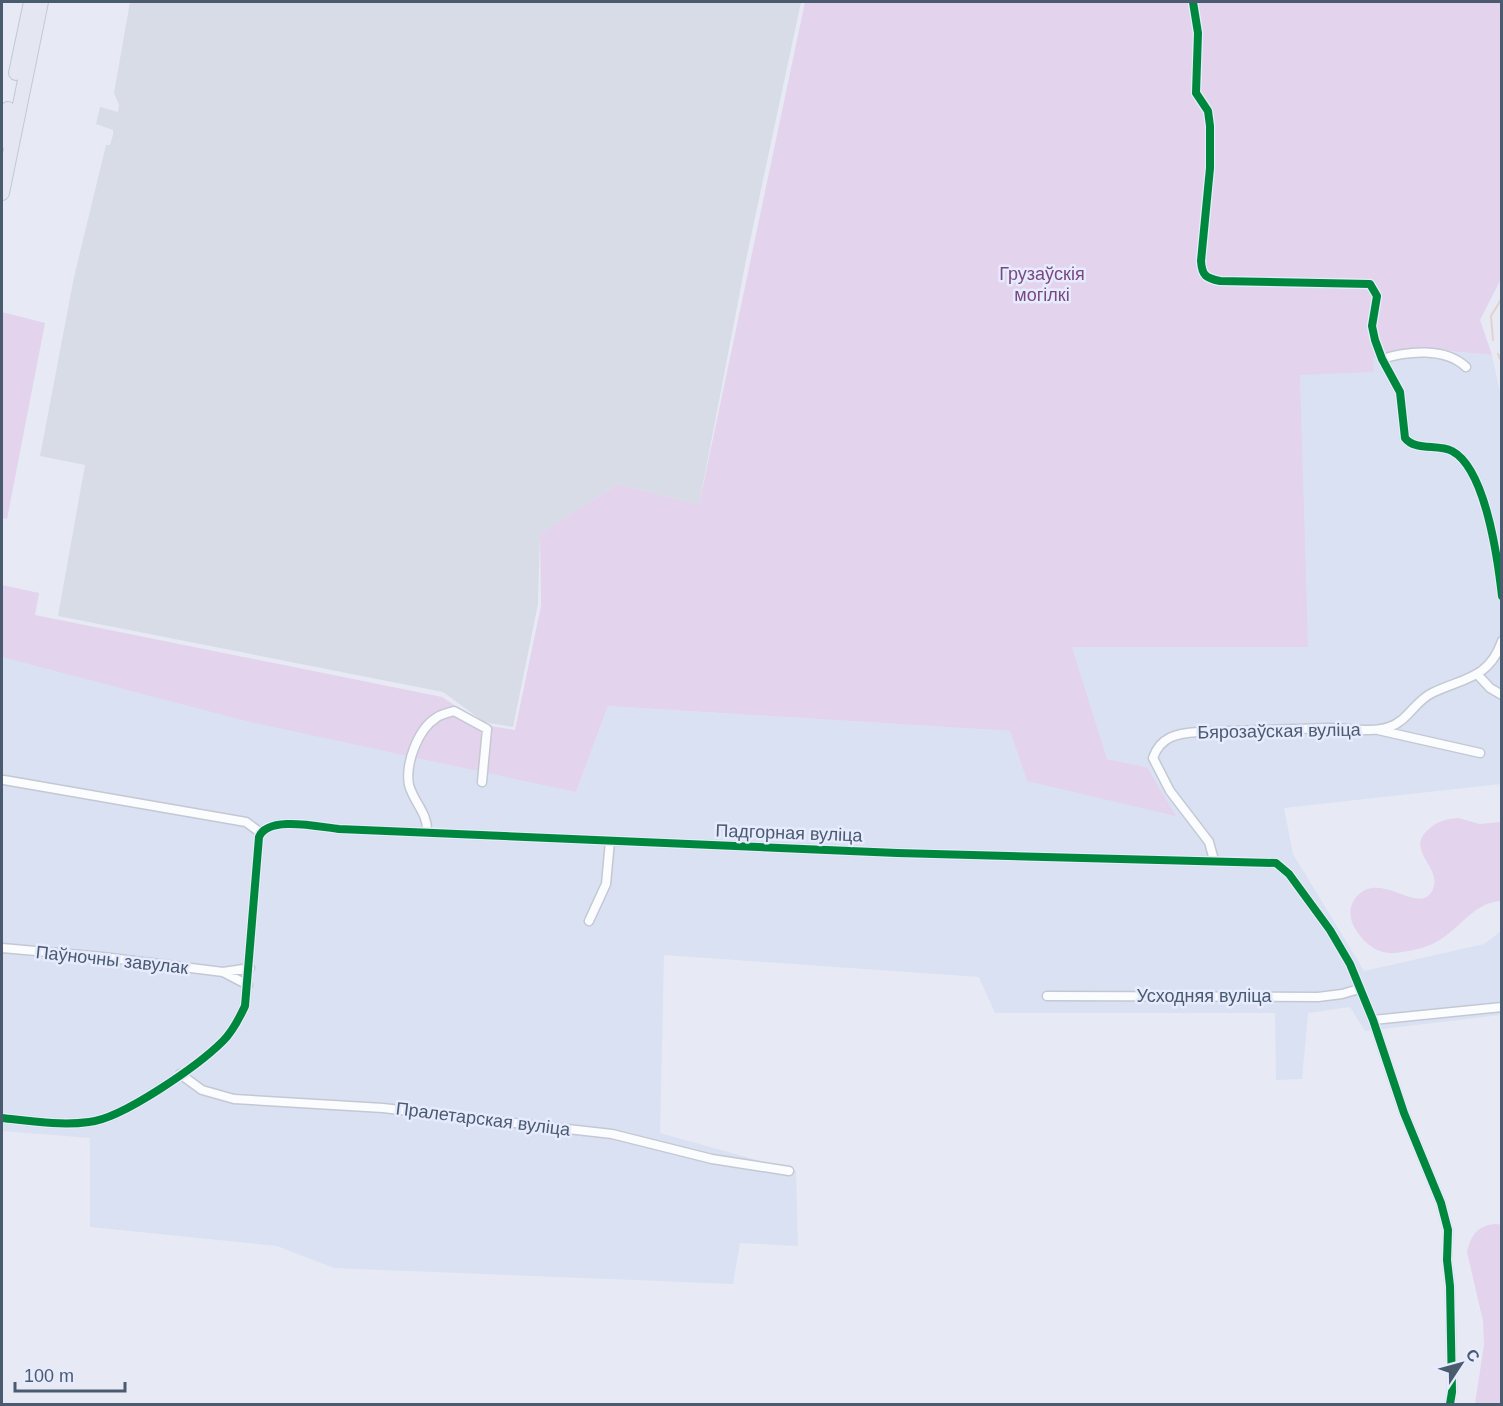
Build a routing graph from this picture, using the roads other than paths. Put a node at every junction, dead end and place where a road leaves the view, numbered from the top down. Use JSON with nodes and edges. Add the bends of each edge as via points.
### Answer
{"nodes":[{"id":1,"x":32,"y":2,"type":"edge"},
{"id":2,"x":41,"y":2,"type":"edge"},
{"id":3,"x":1193,"y":2,"type":"edge"},
{"id":4,"x":2,"y":141,"type":"edge"},
{"id":5,"x":2,"y":193,"type":"edge"},
{"id":6,"x":1382,"y":359,"type":"junction"},
{"id":7,"x":1466,"y":368,"type":"dead end"},
{"id":8,"x":1502,"y":596,"type":"edge"},
{"id":9,"x":1502,"y":641,"type":"edge"},
{"id":10,"x":1477,"y":674,"type":"junction"},
{"id":11,"x":1502,"y":695,"type":"edge"},
{"id":12,"x":1378,"y":730,"type":"junction"},
{"id":13,"x":1480,"y":753,"type":"dead end"},
{"id":14,"x":4,"y":780,"type":"dead end"},
{"id":15,"x":482,"y":782,"type":"dead end"},
{"id":16,"x":261,"y":832,"type":"junction"},
{"id":17,"x":427,"y":832,"type":"junction"},
{"id":18,"x":610,"y":841,"type":"junction"},
{"id":19,"x":1214,"y":860,"type":"junction"},
{"id":20,"x":589,"y":921,"type":"dead end"},
{"id":21,"x":2,"y":948,"type":"edge"},
{"id":22,"x":249,"y":971,"type":"junction"},
{"id":23,"x":223,"y":972,"type":"junction"},
{"id":24,"x":248,"y":985,"type":"junction"},
{"id":25,"x":1359,"y":989,"type":"junction"},
{"id":26,"x":1047,"y":996,"type":"dead end"},
{"id":27,"x":1502,"y":1006,"type":"edge"},
{"id":28,"x":1373,"y":1020,"type":"junction"},
{"id":29,"x":180,"y":1074,"type":"junction"},
{"id":30,"x":2,"y":1118,"type":"edge"},
{"id":31,"x":789,"y":1171,"type":"dead end"},
{"id":32,"x":1450,"y":1404,"type":"edge"}],
"edges":[{"from":1,"to":4,"type":"main road"},
{"from":2,"to":5,"type":"main road"},
{"from":3,"to":6,"type":"street","via":[[1198,33],[1196,93],[1208,111],[1211,138],[1202,274],[1220,281],[1370,284],[1377,296],[1372,326]]},
{"from":6,"to":7,"type":"street","via":[[1407,353],[1427,354],[1450,357]]},
{"from":6,"to":8,"type":"street","via":[[1400,392],[1408,442],[1455,453],[1473,477],[1494,539]]},
{"from":9,"to":10,"type":"street","name":"Бярозаўская вуліца","via":[[1495,657]]},
{"from":10,"to":11,"type":"street"},
{"from":10,"to":12,"type":"street","name":"Бярозаўская вуліца","via":[[1424,697],[1399,722]]},
{"from":12,"to":13,"type":"street"},
{"from":12,"to":19,"type":"street","name":"Бярозаўская вуліца","via":[[1198,732],[1176,735],[1161,744],[1153,758],[1170,791],[1209,842]]},
{"from":14,"to":16,"type":"street","via":[[246,822]]},
{"from":15,"to":17,"type":"street","via":[[487,729],[454,711],[437,717],[419,737],[408,774],[428,822]]},
{"from":16,"to":17,"type":"street","name":"Падгорная вуліца","via":[[281,824]]},
{"from":16,"to":22,"type":"street"},
{"from":17,"to":18,"type":"street","name":"Падгорная вуліца"},
{"from":18,"to":19,"type":"street","name":"Падгорная вуліца","via":[[1048,858]]},
{"from":18,"to":20,"type":"street","via":[[606,884]]},
{"from":19,"to":25,"type":"street","name":"Падгорная вуліца","via":[[1266,861],[1282,867],[1337,940]]},
{"from":21,"to":23,"type":"street","name":"Паўночны завулак"},
{"from":22,"to":23,"type":"street","name":"Паўночны завулак"},
{"from":22,"to":24,"type":"street"},
{"from":23,"to":24,"type":"street","name":"Паўночны завулак"},
{"from":24,"to":29,"type":"street","via":[[245,1006],[233,1029],[212,1051]]},
{"from":25,"to":26,"type":"street","name":"Усходняя вуліца","via":[[1318,997]]},
{"from":25,"to":28,"type":"street","name":"Падгорная вуліца"},
{"from":27,"to":28,"type":"street"},
{"from":28,"to":32,"type":"street","name":"Падгорная вуліца","via":[[1448,1230]]},
{"from":29,"to":30,"type":"street","via":[[125,1110],[101,1120],[67,1123]]},
{"from":29,"to":31,"type":"street","name":"Пралетарская вуліца","via":[[202,1090],[225,1097],[383,1108],[612,1134],[712,1159]]}]}
